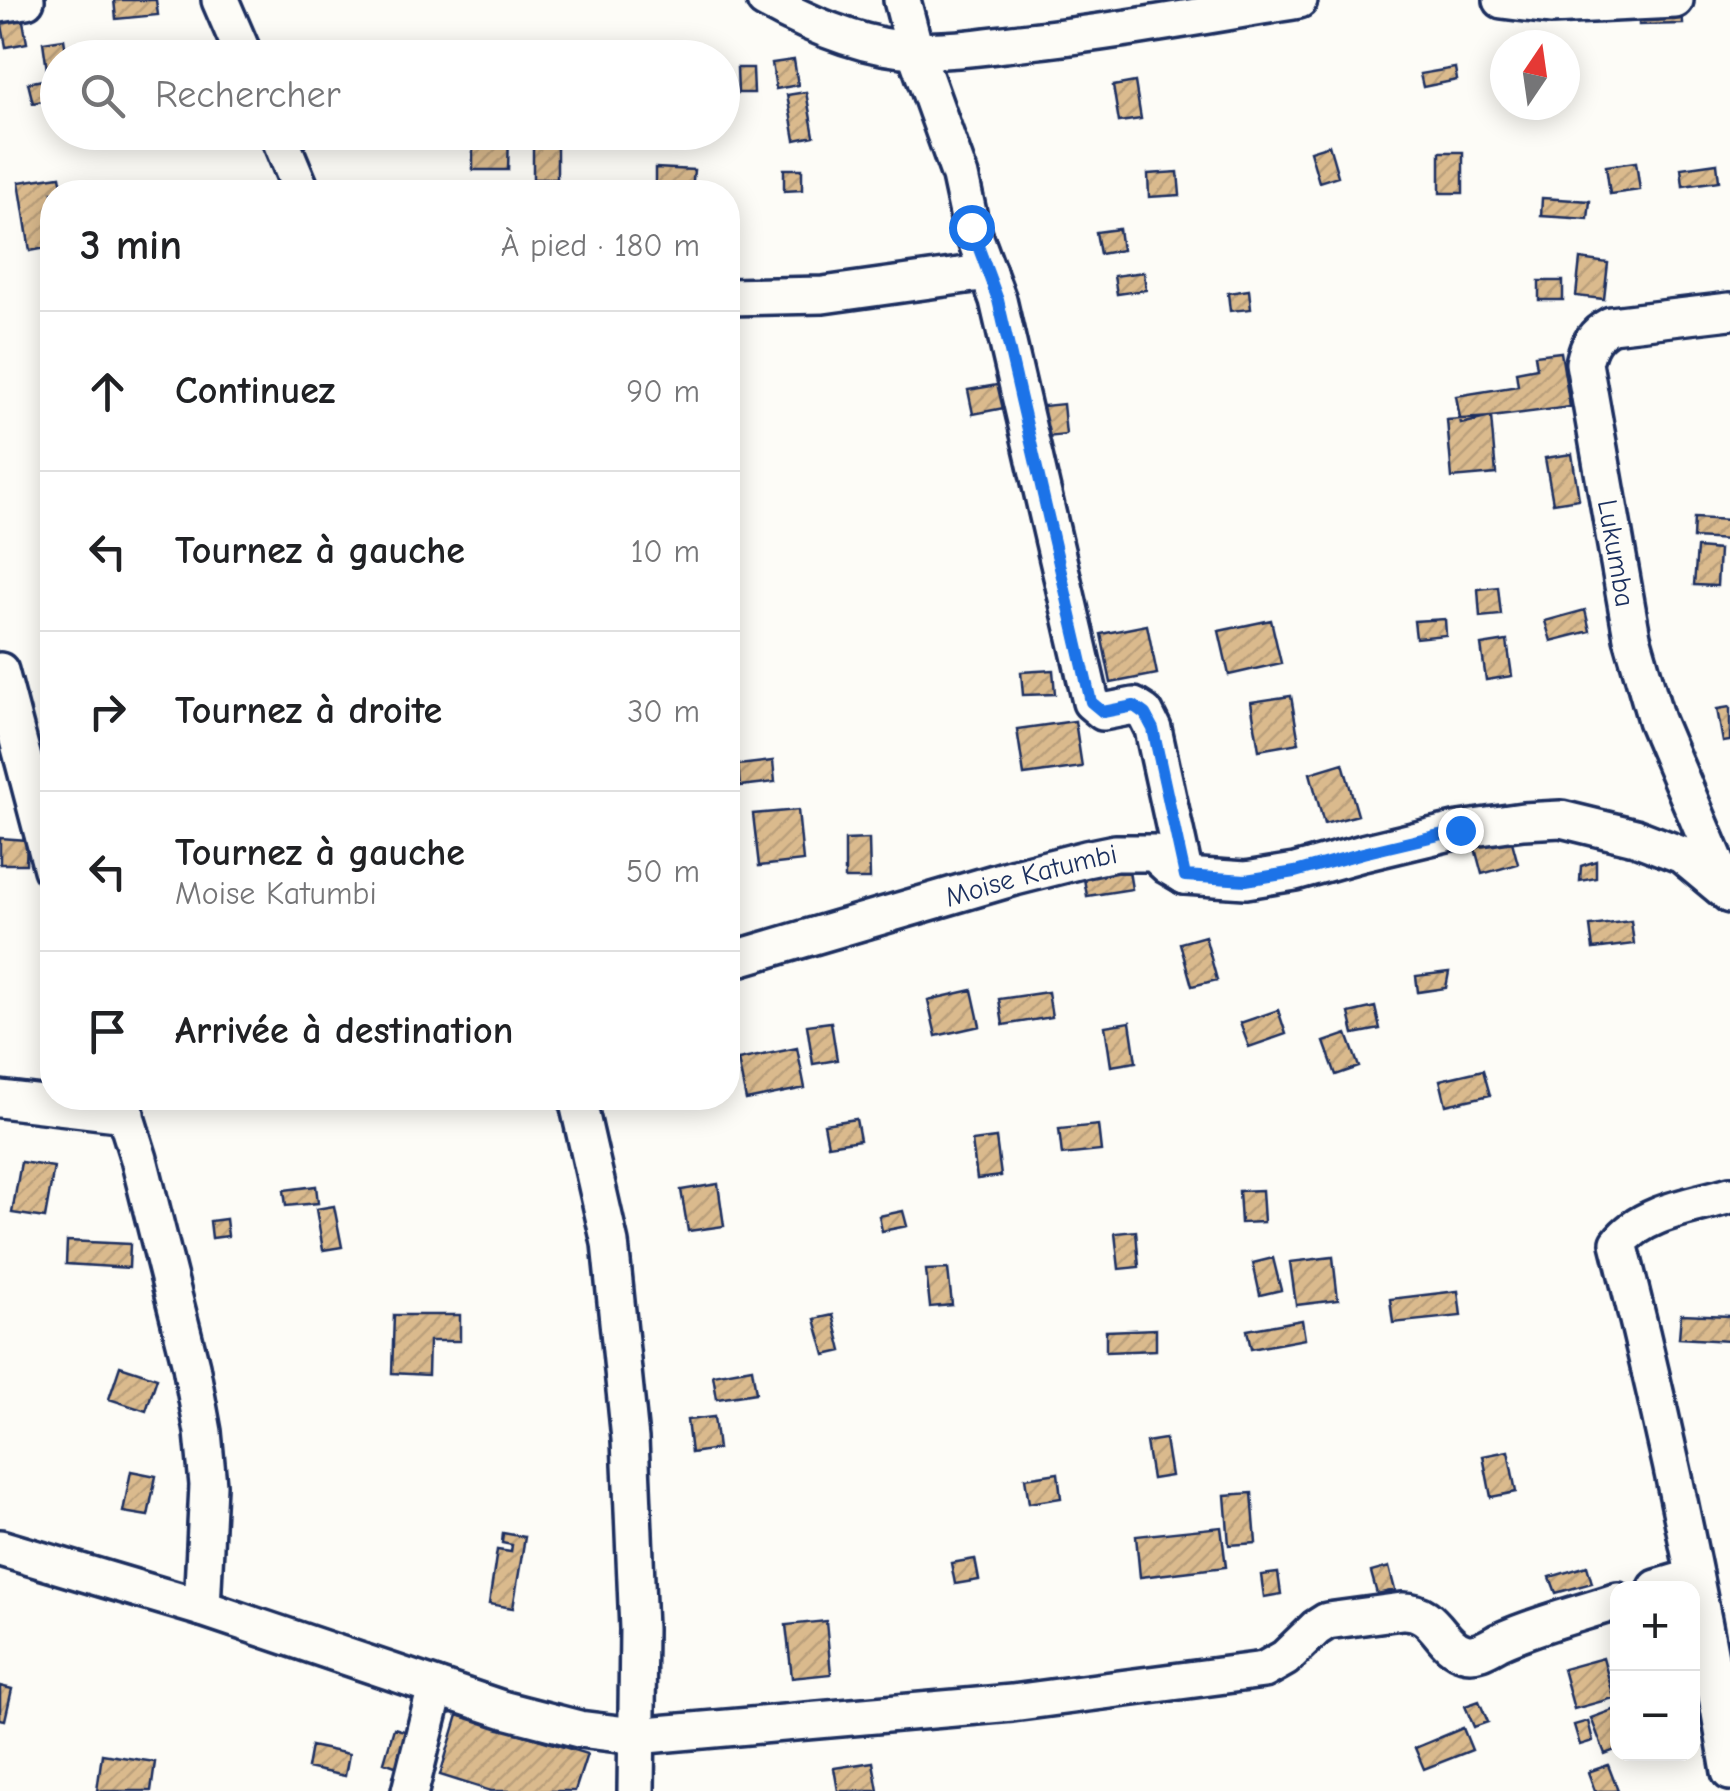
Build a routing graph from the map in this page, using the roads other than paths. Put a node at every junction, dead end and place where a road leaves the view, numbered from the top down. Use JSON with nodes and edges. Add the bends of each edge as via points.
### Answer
{"nodes":[{"id":1,"x":26,"y":0,"type":"edge"},
{"id":2,"x":220,"y":0,"type":"edge"},
{"id":3,"x":765,"y":0,"type":"edge"},
{"id":4,"x":902,"y":0,"type":"edge"},
{"id":5,"x":1300,"y":0,"type":"edge"},
{"id":6,"x":1502,"y":0,"type":"edge"},
{"id":7,"x":1675,"y":0,"type":"edge"},
{"id":8,"x":0,"y":4,"type":"edge"},
{"id":9,"x":237,"y":40,"type":"edge"},
{"id":10,"x":915,"y":50,"type":"junction"},
{"id":11,"x":284,"y":150,"type":"edge"},
{"id":12,"x":297,"y":180,"type":"edge"},
{"id":13,"x":988,"y":272,"type":"junction"},
{"id":14,"x":740,"y":297,"type":"edge"},
{"id":15,"x":1730,"y":311,"type":"edge"},
{"id":16,"x":0,"y":671,"type":"edge"},
{"id":17,"x":40,"y":824,"type":"edge"},
{"id":18,"x":1185,"y":876,"type":"junction"},
{"id":19,"x":1730,"y":896,"type":"edge"},
{"id":20,"x":740,"y":957,"type":"edge"},
{"id":21,"x":0,"y":1099,"type":"edge"},
{"id":22,"x":40,"y":1101,"type":"edge"},
{"id":23,"x":124,"y":1110,"type":"edge"},
{"id":24,"x":580,"y":1110,"type":"edge"},
{"id":25,"x":1730,"y":1195,"type":"edge"},
{"id":26,"x":0,"y":1548,"type":"edge"},
{"id":27,"x":1694,"y":1577,"type":"junction"},
{"id":28,"x":1681,"y":1581,"type":"edge"},
{"id":29,"x":1610,"y":1604,"type":"edge"},
{"id":30,"x":202,"y":1608,"type":"junction"},
{"id":31,"x":436,"y":1686,"type":"junction"},
{"id":32,"x":635,"y":1736,"type":"junction"},
{"id":33,"x":1730,"y":1772,"type":"edge"},
{"id":34,"x":410,"y":1791,"type":"edge"},
{"id":35,"x":636,"y":1791,"type":"edge"}],
"edges":[{"from":1,"to":8,"type":"street"},
{"from":2,"to":9,"type":"street"},
{"from":3,"to":10,"type":"street","via":[[804,21]]},
{"from":4,"to":10,"type":"street"},
{"from":5,"to":10,"type":"street","via":[[1094,34]]},
{"from":6,"to":7,"type":"street","via":[[1550,6]]},
{"from":10,"to":13,"type":"street"},
{"from":11,"to":12,"type":"street"},
{"from":13,"to":14,"type":"street","via":[[823,296]]},
{"from":13,"to":18,"type":"street","via":[[1091,702],[1103,712],[1134,706],[1145,714]]},
{"from":15,"to":19,"type":"street","name":"Lukumba","via":[[1611,325],[1591,340],[1584,363],[1632,637],[1656,720]]},
{"from":16,"to":17,"type":"street"},
{"from":18,"to":19,"type":"street","name":"Moise Katumbi","via":[[1246,880],[1460,830],[1561,819],[1682,855]]},
{"from":18,"to":20,"type":"street","name":"Moise Katumbi","via":[[1154,853],[1116,853]]},
{"from":21,"to":22,"type":"street"},
{"from":23,"to":30,"type":"street","via":[[203,1432],[208,1485]]},
{"from":24,"to":32,"type":"street","via":[[610,1244],[630,1439]]},
{"from":25,"to":27,"type":"street","via":[[1658,1216],[1619,1243]]},
{"from":26,"to":30,"type":"street"},
{"from":27,"to":28,"type":"street"},
{"from":27,"to":33,"type":"street"},
{"from":29,"to":32,"type":"street","via":[[1476,1653],[1458,1651],[1424,1616],[1402,1611],[1327,1621],[1264,1670],[1012,1704]]},
{"from":30,"to":31,"type":"street"},
{"from":31,"to":32,"type":"street","via":[[579,1729]]},
{"from":31,"to":34,"type":"street"},
{"from":32,"to":35,"type":"street"}]}
